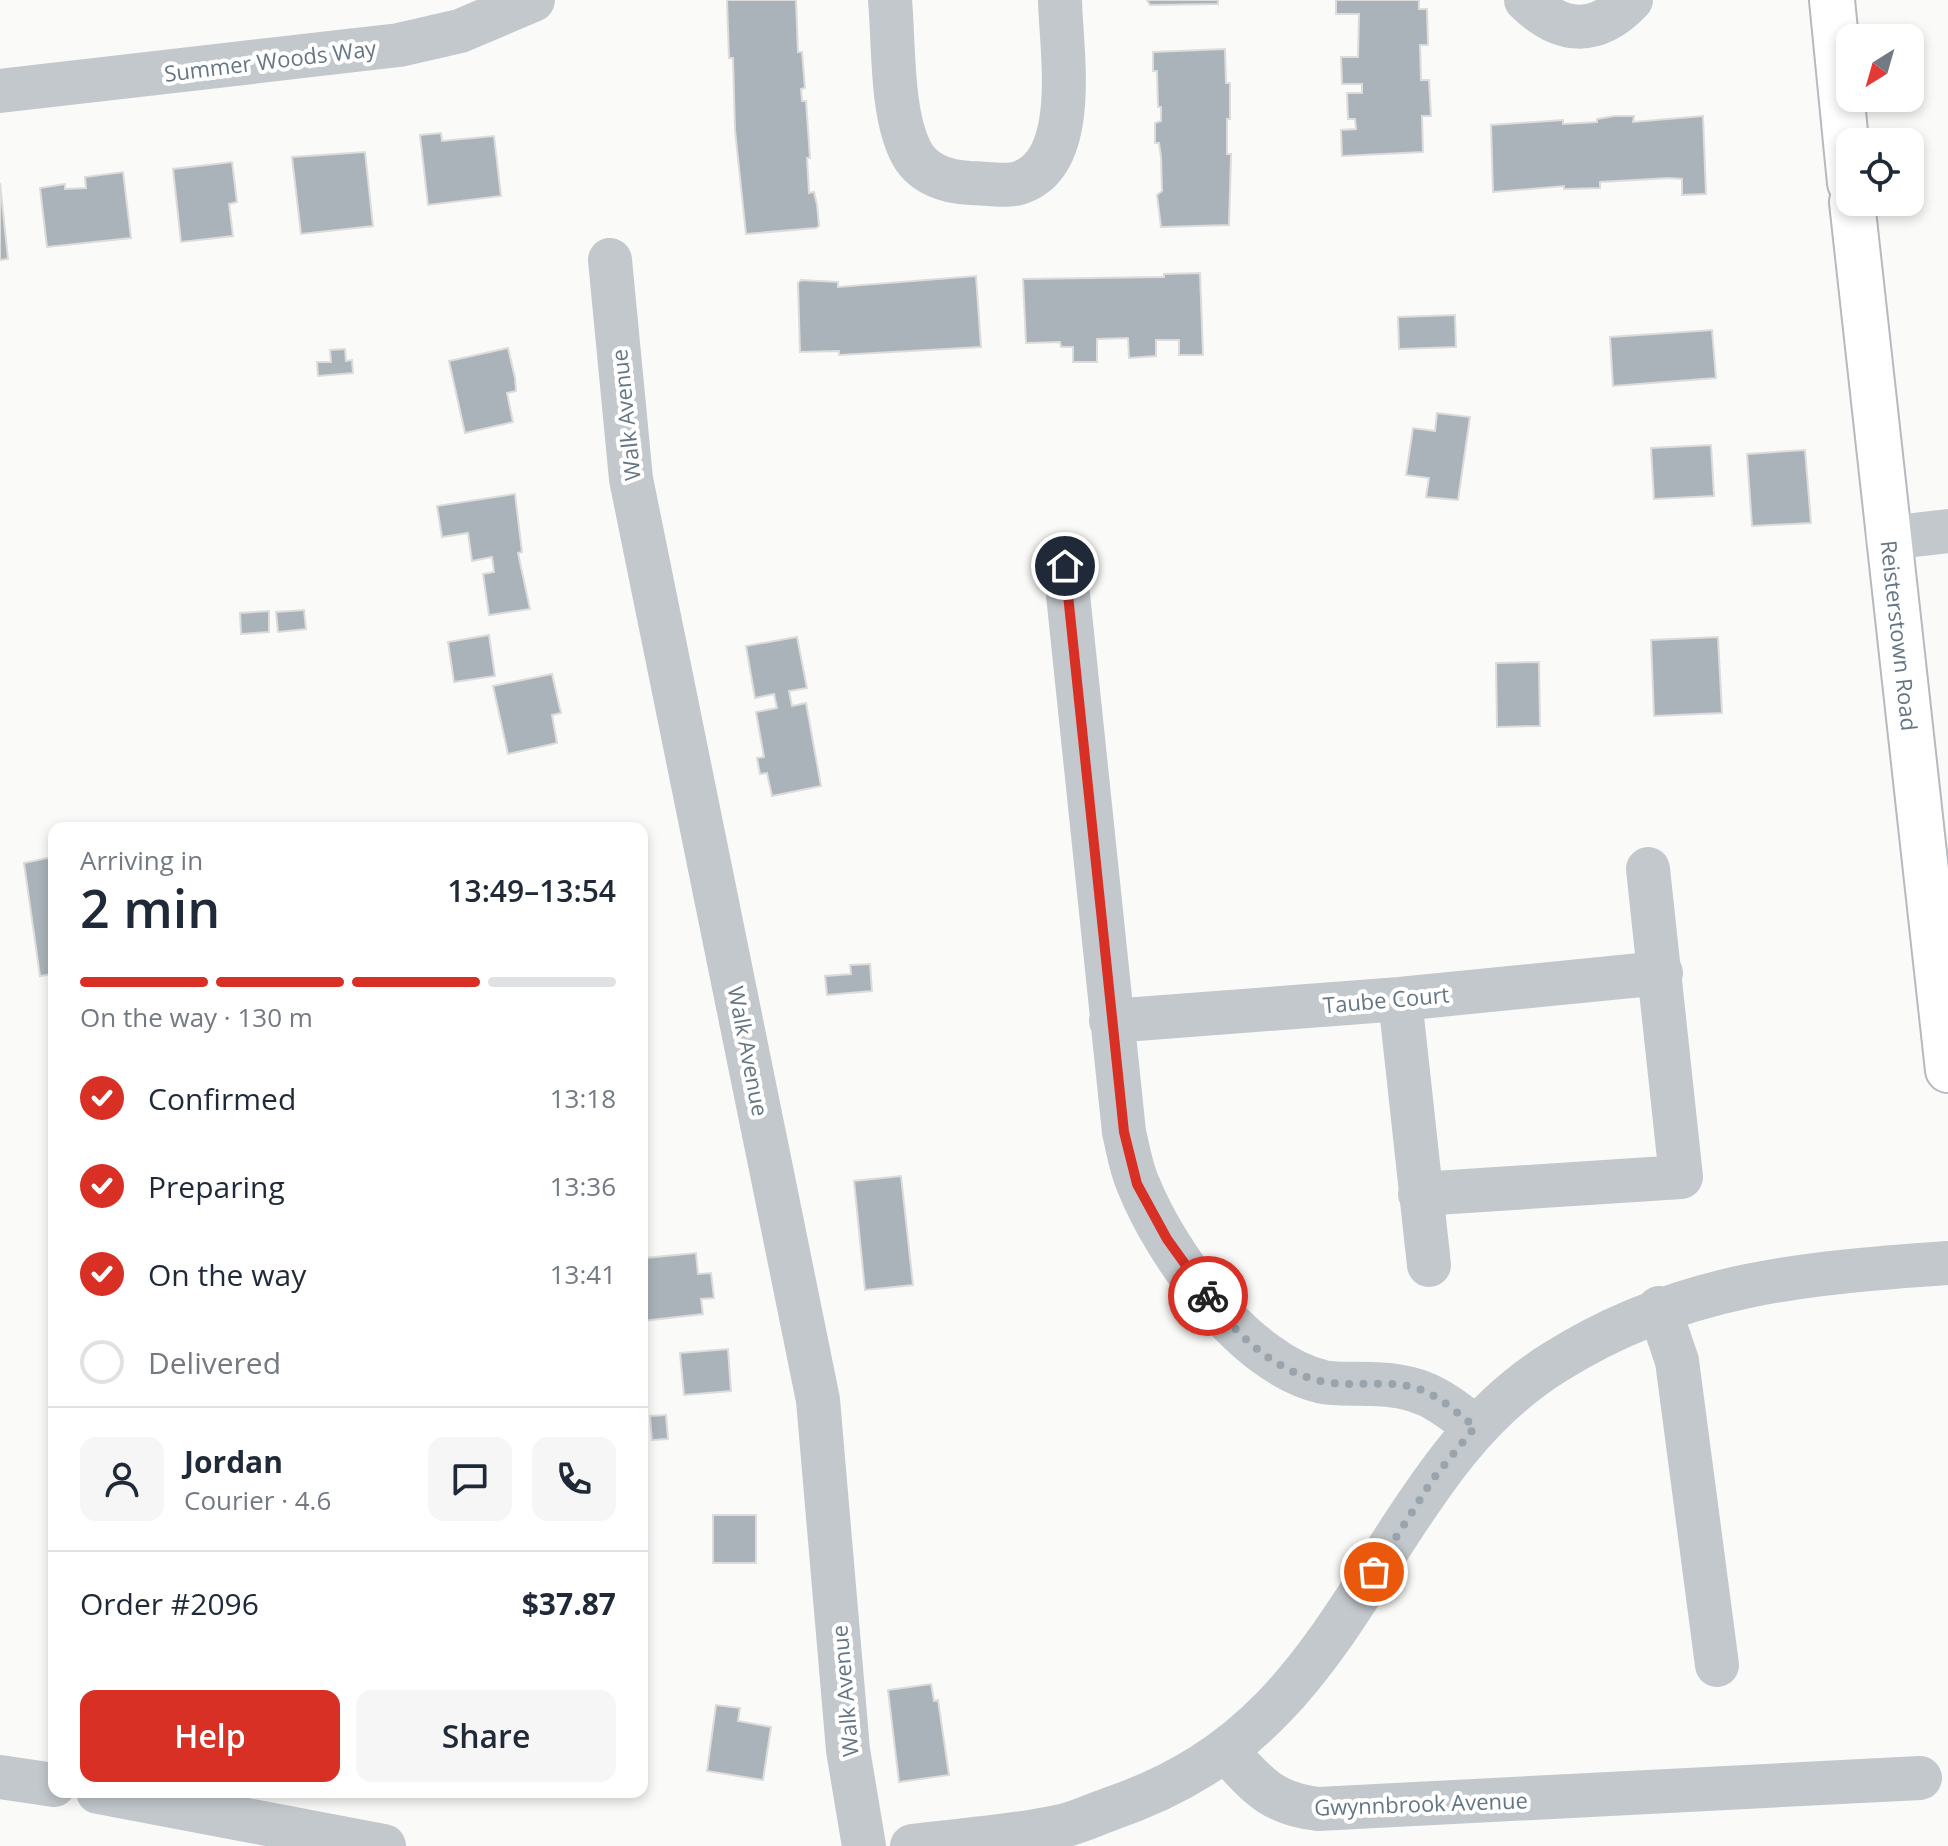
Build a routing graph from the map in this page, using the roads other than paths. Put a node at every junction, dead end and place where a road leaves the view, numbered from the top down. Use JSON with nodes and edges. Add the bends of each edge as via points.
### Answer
{"nodes":[{"id":1,"x":533,"y":0,"type":"edge"},
{"id":2,"x":890,"y":0,"type":"edge"},
{"id":3,"x":1060,"y":0,"type":"edge"},
{"id":4,"x":1526,"y":0,"type":"edge"},
{"id":5,"x":1631,"y":0,"type":"edge"},
{"id":6,"x":1832,"y":0,"type":"edge"},
{"id":7,"x":0,"y":91,"type":"edge"},
{"id":8,"x":1845,"y":128,"type":"edge"},
{"id":9,"x":1854,"y":216,"type":"edge"},
{"id":10,"x":610,"y":260,"type":"dead end"},
{"id":11,"x":1948,"y":531,"type":"edge"},
{"id":12,"x":1888,"y":538,"type":"junction"},
{"id":13,"x":1065,"y":566,"type":"dead end"},
{"id":14,"x":1648,"y":869,"type":"dead end"},
{"id":15,"x":1661,"y":973,"type":"junction"},
{"id":16,"x":1400,"y":999,"type":"junction"},
{"id":17,"x":1111,"y":1021,"type":"junction"},
{"id":18,"x":1948,"y":1070,"type":"edge"},
{"id":19,"x":1420,"y":1194,"type":"junction"},
{"id":20,"x":1948,"y":1263,"type":"edge"},
{"id":21,"x":1429,"y":1265,"type":"dead end"},
{"id":22,"x":1659,"y":1308,"type":"junction"},
{"id":23,"x":1475,"y":1427,"type":"junction"},
{"id":24,"x":1717,"y":1665,"type":"dead end"},
{"id":25,"x":1226,"y":1751,"type":"junction"},
{"id":26,"x":0,"y":1777,"type":"edge"},
{"id":27,"x":1920,"y":1778,"type":"dead end"},
{"id":28,"x":48,"y":1784,"type":"edge"},
{"id":29,"x":130,"y":1798,"type":"edge"},
{"id":30,"x":384,"y":1846,"type":"edge"},
{"id":31,"x":864,"y":1846,"type":"edge"},
{"id":32,"x":912,"y":1846,"type":"edge"}],
"edges":[{"from":1,"to":7,"type":"street","name":"Summer Woods Way","via":[[460,31],[399,45]]},
{"from":2,"to":3,"type":"street","via":[[902,131],[912,155],[948,182],[1004,183],[1018,183],[1042,170],[1062,129]]},
{"from":4,"to":5,"type":"street","via":[[1545,19],[1593,26],[1617,15]]},
{"from":6,"to":8,"type":"main road"},
{"from":9,"to":12,"type":"main road","name":"Reisterstown Road"},
{"from":10,"to":31,"type":"street","name":"Walk Avenue","via":[[631,479],[818,1400],[848,1750]]},
{"from":11,"to":12,"type":"street"},
{"from":12,"to":18,"type":"main road","name":"Reisterstown Road"},
{"from":13,"to":17,"type":"street"},
{"from":14,"to":15,"type":"street"},
{"from":15,"to":16,"type":"street","name":"Taube Court"},
{"from":15,"to":19,"type":"street","via":[[1681,1177]]},
{"from":16,"to":17,"type":"street","name":"Taube Court"},
{"from":16,"to":19,"type":"street"},
{"from":17,"to":23,"type":"street","via":[[1124,1132],[1137,1184],[1167,1239],[1228,1324],[1300,1375],[1327,1383],[1413,1387],[1438,1398]]},
{"from":19,"to":21,"type":"street"},
{"from":20,"to":22,"type":"street","via":[[1749,1284]]},
{"from":22,"to":23,"type":"street","via":[[1553,1362]]},
{"from":22,"to":24,"type":"street","via":[[1677,1361]]},
{"from":23,"to":25,"type":"street","via":[[1433,1479],[1330,1642],[1281,1703]]},
{"from":25,"to":27,"type":"street","name":"Gwynnbrook Avenue","via":[[1269,1796],[1318,1809]]},
{"from":25,"to":32,"type":"street","via":[[1175,1784],[1059,1827]]},
{"from":26,"to":28,"type":"street"},
{"from":29,"to":30,"type":"street"}]}
